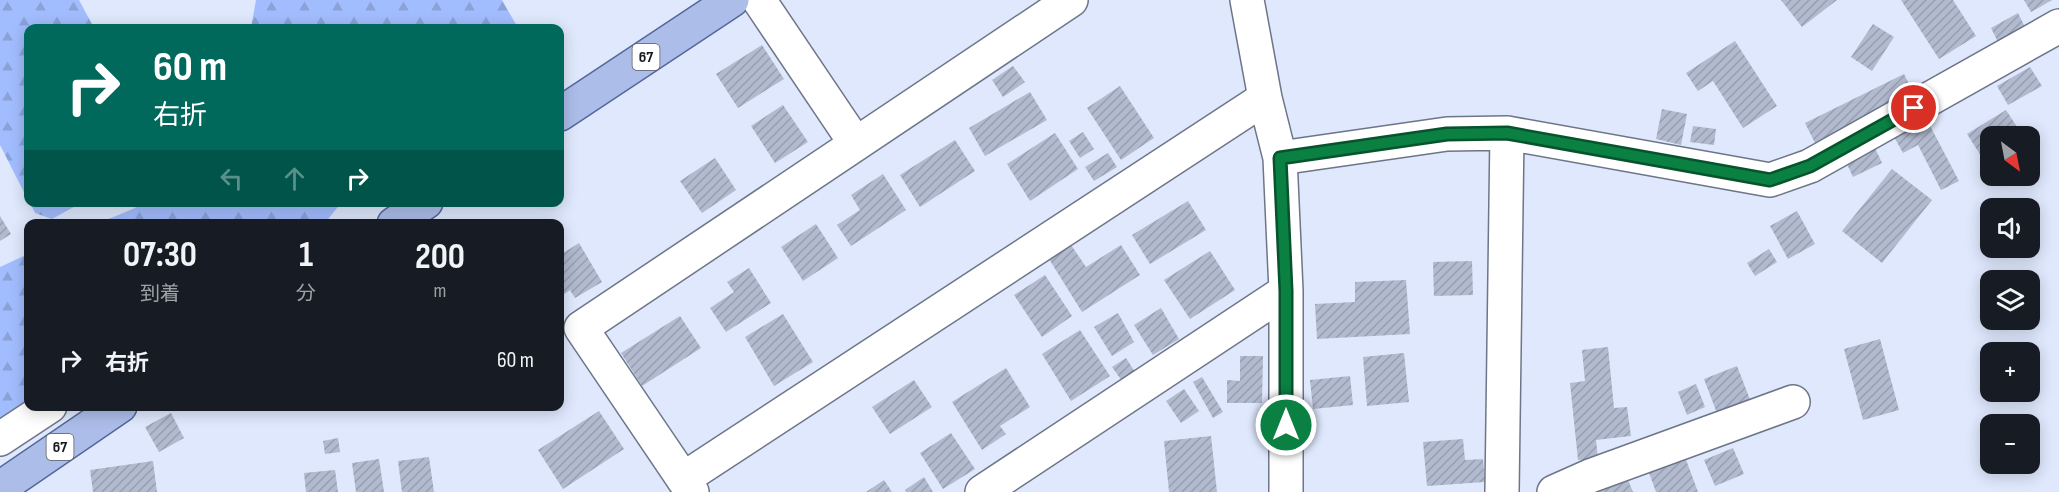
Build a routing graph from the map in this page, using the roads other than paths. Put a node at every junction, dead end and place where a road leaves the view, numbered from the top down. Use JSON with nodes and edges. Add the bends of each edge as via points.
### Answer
{"nodes":[{"id":1,"x":732,"y":0,"type":"edge"},
{"id":2,"x":759,"y":0,"type":"edge"},
{"id":3,"x":1071,"y":0,"type":"edge"},
{"id":4,"x":1247,"y":0,"type":"edge"},
{"id":5,"x":2059,"y":27,"type":"edge"},
{"id":6,"x":1265,"y":98,"type":"junction"},
{"id":7,"x":564,"y":111,"type":"edge"},
{"id":8,"x":1507,"y":133,"type":"junction"},
{"id":9,"x":856,"y":144,"type":"junction"},
{"id":10,"x":1280,"y":158,"type":"junction"},
{"id":11,"x":419,"y":207,"type":"edge"},
{"id":12,"x":401,"y":219,"type":"edge"},
{"id":13,"x":1286,"y":291,"type":"junction"},
{"id":14,"x":1793,"y":402,"type":"dead end"},
{"id":15,"x":42,"y":411,"type":"edge"},
{"id":16,"x":113,"y":411,"type":"edge"},
{"id":17,"x":0,"y":439,"type":"edge"},
{"id":18,"x":687,"y":485,"type":"edge"},
{"id":19,"x":0,"y":488,"type":"edge"},
{"id":20,"x":982,"y":492,"type":"edge"},
{"id":21,"x":1286,"y":492,"type":"edge"},
{"id":22,"x":1502,"y":492,"type":"edge"},
{"id":23,"x":1554,"y":492,"type":"edge"}],
"edges":[{"from":1,"to":7,"type":"main road","number":"67"},
{"from":2,"to":9,"type":"street"},
{"from":3,"to":9,"type":"street"},
{"from":4,"to":6,"type":"street"},
{"from":5,"to":8,"type":"street","via":[[1810,166],[1770,180]]},
{"from":6,"to":10,"type":"street"},
{"from":6,"to":18,"type":"street"},
{"from":8,"to":10,"type":"street","via":[[1447,134]]},
{"from":8,"to":22,"type":"street"},
{"from":9,"to":18,"type":"street","via":[[581,328]]},
{"from":10,"to":13,"type":"street"},
{"from":11,"to":12,"type":"main road"},
{"from":13,"to":20,"type":"street"},
{"from":13,"to":21,"type":"street"},
{"from":14,"to":23,"type":"street"},
{"from":15,"to":17,"type":"street"},
{"from":16,"to":19,"type":"main road","number":"67"}]}
